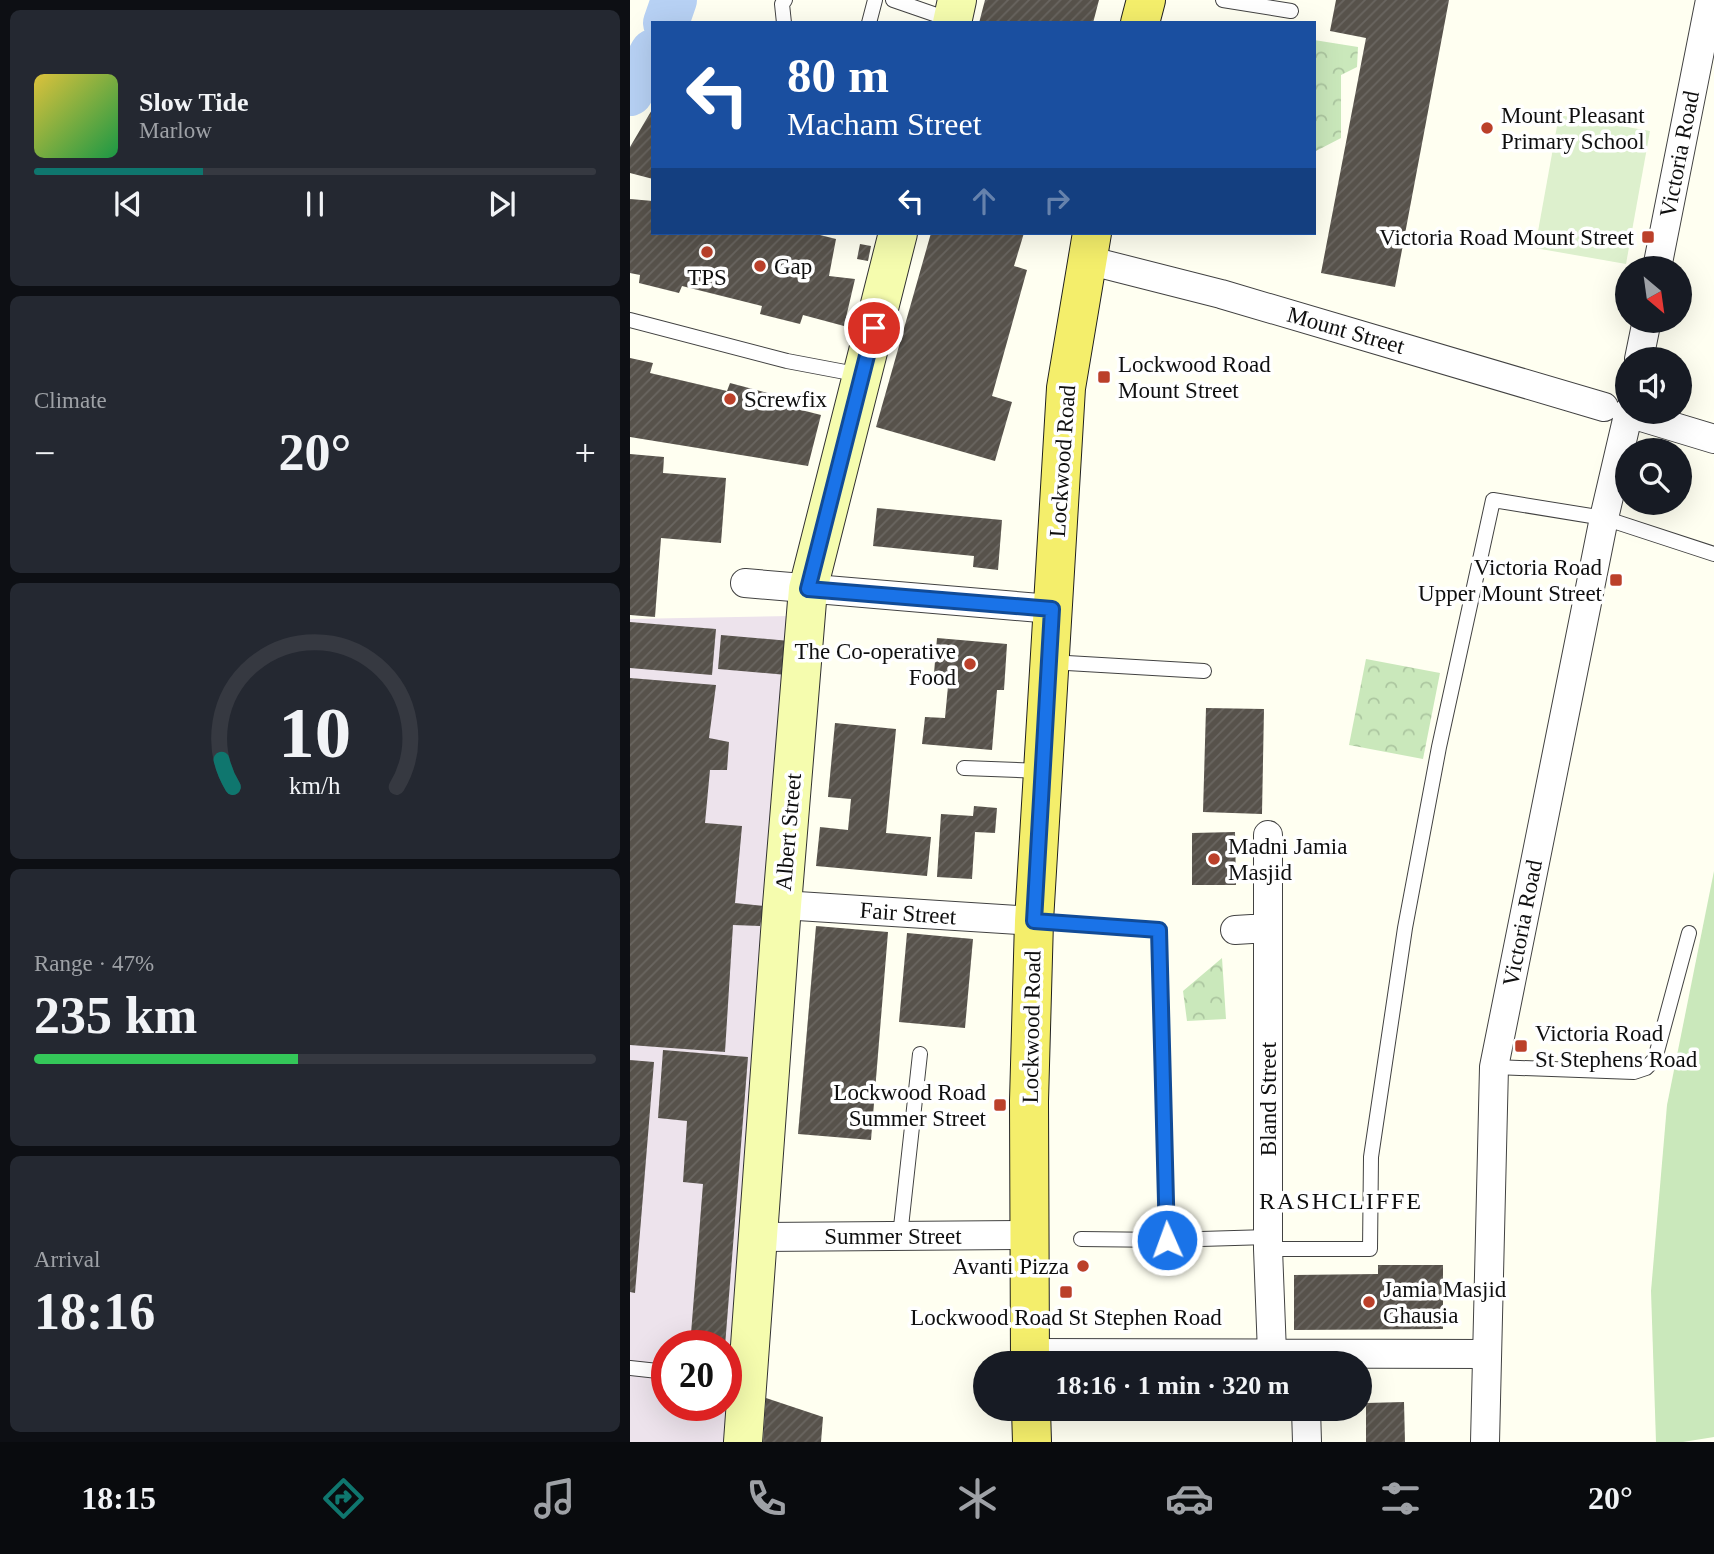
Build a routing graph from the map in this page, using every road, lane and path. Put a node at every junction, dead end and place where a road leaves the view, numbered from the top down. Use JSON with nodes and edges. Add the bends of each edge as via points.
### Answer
{"nodes":[{"id":1,"x":785,"y":0,"type":"edge"},
{"id":2,"x":875,"y":0,"type":"edge"},
{"id":3,"x":893,"y":0,"type":"edge"},
{"id":4,"x":1146,"y":0,"type":"edge"},
{"id":5,"x":1223,"y":0,"type":"edge"},
{"id":6,"x":1710,"y":0,"type":"edge"},
{"id":7,"x":1291,"y":11,"type":"dead end"},
{"id":8,"x":954,"y":15,"type":"edge"},
{"id":9,"x":784,"y":21,"type":"edge"},
{"id":10,"x":870,"y":21,"type":"edge"},
{"id":11,"x":1141,"y":21,"type":"edge"},
{"id":12,"x":897,"y":235,"type":"edge"},
{"id":13,"x":1089,"y":246,"type":"edge"},
{"id":14,"x":1659,"y":256,"type":"edge"},
{"id":15,"x":630,"y":320,"type":"edge"},
{"id":16,"x":862,"y":375,"type":"junction"},
{"id":17,"x":1615,"y":410,"type":"edge"},
{"id":18,"x":1618,"y":424,"type":"edge"},
{"id":19,"x":1664,"y":424,"type":"edge"},
{"id":20,"x":1714,"y":439,"type":"edge"},
{"id":21,"x":1604,"y":518,"type":"junction"},
{"id":22,"x":1714,"y":554,"type":"edge"},
{"id":23,"x":745,"y":583,"type":"dead end"},
{"id":24,"x":808,"y":589,"type":"junction"},
{"id":25,"x":1052,"y":609,"type":"junction"},
{"id":26,"x":1049,"y":662,"type":"junction"},
{"id":27,"x":1203,"y":671,"type":"dead end"},
{"id":28,"x":964,"y":768,"type":"dead end"},
{"id":29,"x":1042,"y":771,"type":"junction"},
{"id":30,"x":1268,"y":835,"type":"dead end"},
{"id":31,"x":782,"y":905,"type":"junction"},
{"id":32,"x":1034,"y":921,"type":"junction"},
{"id":33,"x":1268,"y":928,"type":"junction"},
{"id":34,"x":1235,"y":930,"type":"dead end"},
{"id":35,"x":1689,"y":933,"type":"dead end"},
{"id":36,"x":920,"y":1054,"type":"dead end"},
{"id":37,"x":1494,"y":1067,"type":"junction"},
{"id":38,"x":900,"y":1236,"type":"junction"},
{"id":39,"x":1030,"y":1236,"type":"junction"},
{"id":40,"x":757,"y":1237,"type":"junction"},
{"id":41,"x":1081,"y":1239,"type":"dead end"},
{"id":42,"x":1167,"y":1240,"type":"junction"},
{"id":43,"x":1268,"y":1243,"type":"junction"},
{"id":44,"x":1030,"y":1351,"type":"edge"},
{"id":45,"x":1272,"y":1351,"type":"edge"},
{"id":46,"x":1487,"y":1354,"type":"junction"},
{"id":47,"x":1372,"y":1357,"type":"edge"},
{"id":48,"x":630,"y":1368,"type":"edge"},
{"id":49,"x":651,"y":1370,"type":"edge"},
{"id":50,"x":1031,"y":1421,"type":"edge"},
{"id":51,"x":1306,"y":1421,"type":"edge"},
{"id":52,"x":743,"y":1442,"type":"edge"},
{"id":53,"x":1032,"y":1442,"type":"edge"},
{"id":54,"x":1307,"y":1442,"type":"edge"},
{"id":55,"x":1485,"y":1442,"type":"edge"}],
"edges":[{"from":1,"to":9,"type":"lane"},
{"from":2,"to":10,"type":"lane"},
{"from":3,"to":8,"type":"lane"},
{"from":4,"to":11,"type":"main road"},
{"from":5,"to":7,"type":"lane"},
{"from":6,"to":14,"type":"street","name":"Victoria Road"},
{"from":12,"to":16,"type":"street","name":"Albert Street"},
{"from":13,"to":17,"type":"street","name":"Mount Street","via":[[1221,294]]},
{"from":13,"to":25,"type":"main road","name":"Lockwood Road","via":[[1066,388]]},
{"from":15,"to":16,"type":"lane","via":[[787,361]]},
{"from":16,"to":24,"type":"street","name":"Albert Street"},
{"from":18,"to":21,"type":"street","name":"Victoria Road"},
{"from":19,"to":20,"type":"street","name":"Mount Street"},
{"from":21,"to":22,"type":"lane"},
{"from":21,"to":37,"type":"street","name":"Victoria Road"},
{"from":21,"to":43,"type":"lane","via":[[1493,500],[1405,928],[1371,1157],[1370,1249]]},
{"from":23,"to":24,"type":"street"},
{"from":24,"to":25,"type":"street"},
{"from":24,"to":31,"type":"street","name":"Albert Street"},
{"from":25,"to":26,"type":"main road","name":"Lockwood Road"},
{"from":26,"to":27,"type":"lane"},
{"from":26,"to":29,"type":"main road","name":"Lockwood Road"},
{"from":28,"to":29,"type":"lane"},
{"from":29,"to":32,"type":"main road","name":"Lockwood Road"},
{"from":30,"to":33,"type":"street","name":"Bland Street"},
{"from":31,"to":32,"type":"street","name":"Fair Street"},
{"from":31,"to":40,"type":"street","name":"Albert Street"},
{"from":32,"to":39,"type":"main road","name":"Lockwood Road"},
{"from":32,"to":42,"type":"lane","via":[[1159,930]]},
{"from":33,"to":34,"type":"street"},
{"from":33,"to":43,"type":"street","name":"Bland Street"},
{"from":35,"to":37,"type":"lane","via":[[1655,1059],[1646,1068],[1634,1072]]},
{"from":36,"to":38,"type":"lane"},
{"from":37,"to":46,"type":"street","name":"Victoria Road"},
{"from":38,"to":39,"type":"street","name":"Summer Street"},
{"from":38,"to":40,"type":"street","name":"Summer Street"},
{"from":39,"to":44,"type":"main road","name":"Lockwood Road"},
{"from":40,"to":52,"type":"street","name":"Albert Street","via":[[742,1382]]},
{"from":41,"to":42,"type":"lane"},
{"from":42,"to":43,"type":"lane"},
{"from":43,"to":45,"type":"street","name":"Bland Street"},
{"from":46,"to":47,"type":"street"},
{"from":46,"to":55,"type":"street","name":"Victoria Road"},
{"from":48,"to":49,"type":"lane"},
{"from":50,"to":53,"type":"main road"},
{"from":51,"to":54,"type":"street"}]}
